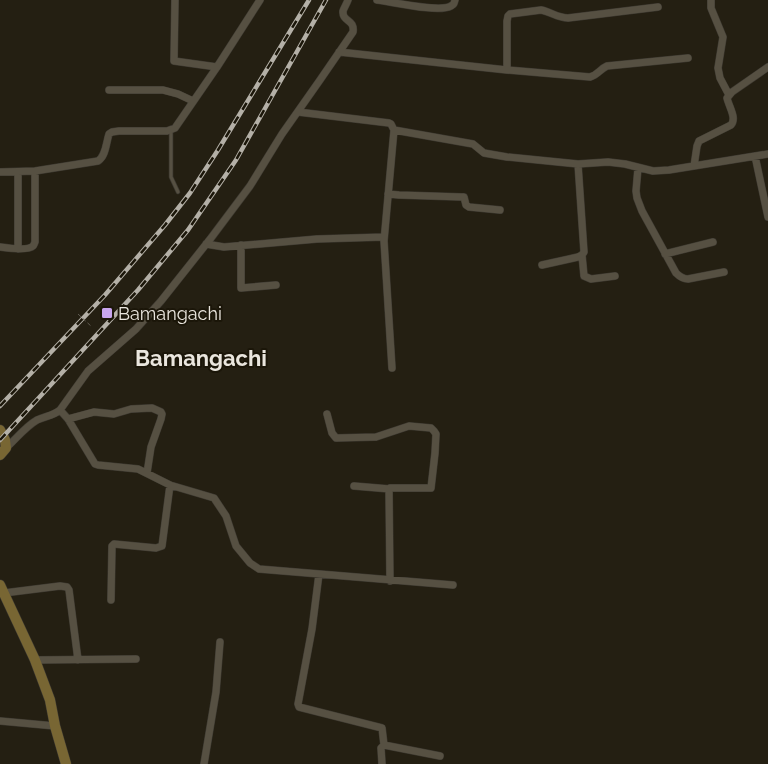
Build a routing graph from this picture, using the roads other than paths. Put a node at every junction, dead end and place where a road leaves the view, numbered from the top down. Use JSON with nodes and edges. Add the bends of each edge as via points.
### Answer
{"nodes":[{"id":1,"x":176,"y":0,"type":"edge"},
{"id":2,"x":260,"y":0,"type":"edge"},
{"id":3,"x":348,"y":0,"type":"edge"},
{"id":4,"x":377,"y":0,"type":"edge"},
{"id":5,"x":455,"y":0,"type":"edge"},
{"id":6,"x":711,"y":0,"type":"edge"},
{"id":7,"x":658,"y":7,"type":"dead end"},
{"id":8,"x":339,"y":52,"type":"junction"},
{"id":9,"x":688,"y":58,"type":"dead end"},
{"id":10,"x":217,"y":67,"type":"junction"},
{"id":11,"x":768,"y":67,"type":"edge"},
{"id":12,"x":507,"y":70,"type":"junction"},
{"id":13,"x":109,"y":90,"type":"dead end"},
{"id":14,"x":729,"y":95,"type":"junction"},
{"id":15,"x":193,"y":101,"type":"junction"},
{"id":16,"x":298,"y":112,"type":"junction"},
{"id":17,"x":171,"y":130,"type":"junction"},
{"id":18,"x":394,"y":130,"type":"junction"},
{"id":19,"x":768,"y":154,"type":"edge"},
{"id":20,"x":755,"y":156,"type":"junction"},
{"id":21,"x":578,"y":164,"type":"junction"},
{"id":22,"x":694,"y":166,"type":"junction"},
{"id":23,"x":638,"y":168,"type":"junction"},
{"id":24,"x":0,"y":172,"type":"edge"},
{"id":25,"x":18,"y":172,"type":"junction"},
{"id":26,"x":35,"y":172,"type":"junction"},
{"id":27,"x":178,"y":192,"type":"dead end"},
{"id":28,"x":388,"y":194,"type":"junction"},
{"id":29,"x":500,"y":210,"type":"dead end"},
{"id":30,"x":768,"y":217,"type":"edge"},
{"id":31,"x":384,"y":237,"type":"junction"},
{"id":32,"x":713,"y":242,"type":"dead end"},
{"id":33,"x":206,"y":244,"type":"junction"},
{"id":34,"x":241,"y":245,"type":"junction"},
{"id":35,"x":0,"y":248,"type":"edge"},
{"id":36,"x":18,"y":248,"type":"junction"},
{"id":37,"x":666,"y":254,"type":"junction"},
{"id":38,"x":582,"y":255,"type":"junction"},
{"id":39,"x":542,"y":265,"type":"dead end"},
{"id":40,"x":724,"y":272,"type":"dead end"},
{"id":41,"x":615,"y":276,"type":"dead end"},
{"id":42,"x":276,"y":285,"type":"dead end"},
{"id":43,"x":392,"y":368,"type":"dead end"},
{"id":44,"x":60,"y":410,"type":"junction"},
{"id":45,"x":327,"y":414,"type":"dead end"},
{"id":46,"x":68,"y":419,"type":"junction"},
{"id":47,"x":0,"y":430,"type":"edge"},
{"id":48,"x":3,"y":452,"type":"edge"},
{"id":49,"x":147,"y":473,"type":"junction"},
{"id":50,"x":170,"y":485,"type":"junction"},
{"id":51,"x":354,"y":486,"type":"dead end"},
{"id":52,"x":390,"y":488,"type":"junction"},
{"id":53,"x":318,"y":574,"type":"junction"},
{"id":54,"x":390,"y":581,"type":"junction"},
{"id":55,"x":453,"y":585,"type":"dead end"},
{"id":56,"x":2,"y":589,"type":"edge"},
{"id":57,"x":111,"y":600,"type":"dead end"},
{"id":58,"x":220,"y":642,"type":"dead end"},
{"id":59,"x":136,"y":659,"type":"dead end"},
{"id":60,"x":35,"y":660,"type":"junction"},
{"id":61,"x":78,"y":660,"type":"junction"},
{"id":62,"x":0,"y":721,"type":"edge"},
{"id":63,"x":54,"y":726,"type":"junction"},
{"id":64,"x":384,"y":745,"type":"junction"},
{"id":65,"x":440,"y":756,"type":"dead end"},
{"id":66,"x":66,"y":764,"type":"edge"},
{"id":67,"x":204,"y":764,"type":"edge"},
{"id":68,"x":382,"y":764,"type":"edge"}],
"edges":[{"from":1,"to":10,"type":"street","via":[[174,61]]},
{"from":2,"to":10,"type":"street"},
{"from":3,"to":8,"type":"street","via":[[344,15],[354,28]]},
{"from":4,"to":5,"type":"street","via":[[438,9],[452,6]]},
{"from":6,"to":14,"type":"street","via":[[723,37],[718,68]]},
{"from":7,"to":12,"type":"street","via":[[568,18],[541,10],[510,14],[507,20]]},
{"from":8,"to":12,"type":"street"},
{"from":8,"to":16,"type":"street"},
{"from":9,"to":12,"type":"street","via":[[607,66],[590,77]]},
{"from":10,"to":15,"type":"street"},
{"from":11,"to":14,"type":"street"},
{"from":13,"to":15,"type":"street","via":[[162,90]]},
{"from":14,"to":22,"type":"street","via":[[733,122],[731,126],[699,141]]},
{"from":15,"to":17,"type":"street"},
{"from":16,"to":18,"type":"street","via":[[389,122]]},
{"from":16,"to":33,"type":"street","via":[[250,186]]},
{"from":17,"to":26,"type":"street","via":[[112,132],[98,161]]},
{"from":17,"to":27,"type":"lane","via":[[171,177]]},
{"from":18,"to":21,"type":"street","via":[[473,144],[486,154]]},
{"from":18,"to":28,"type":"street"},
{"from":19,"to":20,"type":"street"},
{"from":20,"to":22,"type":"street"},
{"from":20,"to":30,"type":"street"},
{"from":21,"to":23,"type":"street","via":[[608,162]]},
{"from":21,"to":38,"type":"street"},
{"from":22,"to":23,"type":"street","via":[[653,171]]},
{"from":23,"to":37,"type":"street","via":[[637,198]]},
{"from":24,"to":25,"type":"street"},
{"from":25,"to":26,"type":"street"},
{"from":25,"to":36,"type":"street"},
{"from":26,"to":36,"type":"street","via":[[35,242],[31,248]]},
{"from":28,"to":29,"type":"street","via":[[462,196],[469,207]]},
{"from":28,"to":31,"type":"street"},
{"from":31,"to":34,"type":"street"},
{"from":31,"to":43,"type":"street"},
{"from":32,"to":37,"type":"street"},
{"from":33,"to":34,"type":"street"},
{"from":33,"to":44,"type":"street","via":[[136,329],[88,372]]},
{"from":34,"to":42,"type":"street","via":[[241,288]]},
{"from":35,"to":36,"type":"street"},
{"from":37,"to":40,"type":"street","via":[[676,274],[684,279]]},
{"from":38,"to":39,"type":"street"},
{"from":38,"to":41,"type":"street","via":[[584,276],[591,279]]},
{"from":44,"to":46,"type":"street"},
{"from":44,"to":48,"type":"street","via":[[32,424]]},
{"from":45,"to":52,"type":"street","via":[[336,438],[376,437],[409,426],[434,430],[436,445],[431,488]]},
{"from":46,"to":49,"type":"street","via":[[96,464]]},
{"from":46,"to":49,"type":"street","via":[[94,412],[114,414],[130,409],[152,408],[161,412]]},
{"from":47,"to":48,"type":"street","via":[[5,440]]},
{"from":49,"to":50,"type":"street"},
{"from":50,"to":53,"type":"street","via":[[214,498],[227,519],[236,546],[254,567]]},
{"from":50,"to":57,"type":"street","via":[[162,546],[112,546]]},
{"from":51,"to":52,"type":"street"},
{"from":52,"to":54,"type":"street"},
{"from":53,"to":54,"type":"street"},
{"from":53,"to":64,"type":"street","via":[[299,707],[382,728]]},
{"from":54,"to":55,"type":"street"},
{"from":56,"to":60,"type":"street"},
{"from":56,"to":61,"type":"street","via":[[67,587]]},
{"from":58,"to":67,"type":"street","via":[[216,692]]},
{"from":59,"to":61,"type":"street"},
{"from":60,"to":61,"type":"street"},
{"from":60,"to":63,"type":"street","via":[[50,700]]},
{"from":62,"to":63,"type":"street"},
{"from":63,"to":66,"type":"street"},
{"from":64,"to":65,"type":"street"},
{"from":64,"to":68,"type":"street"}]}
